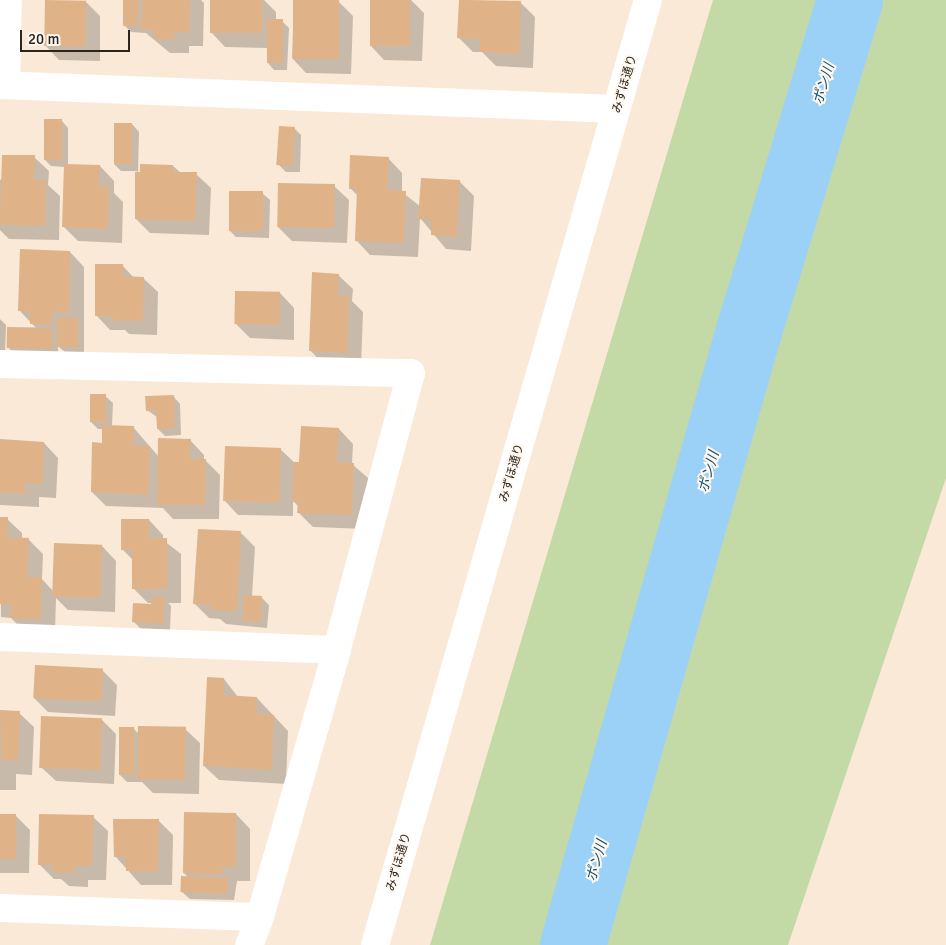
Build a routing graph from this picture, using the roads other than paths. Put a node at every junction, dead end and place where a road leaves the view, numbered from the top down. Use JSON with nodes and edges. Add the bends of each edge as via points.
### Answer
{"nodes":[{"id":1,"x":8,"y":0,"type":"edge"},
{"id":2,"x":648,"y":0,"type":"edge"},
{"id":3,"x":3,"y":85,"type":"edge"},
{"id":4,"x":617,"y":109,"type":"junction"},
{"id":5,"x":0,"y":364,"type":"edge"},
{"id":6,"x":0,"y":637,"type":"edge"},
{"id":7,"x":337,"y":650,"type":"junction"},
{"id":8,"x":0,"y":908,"type":"edge"},
{"id":9,"x":260,"y":917,"type":"junction"},
{"id":10,"x":248,"y":945,"type":"edge"},
{"id":11,"x":375,"y":945,"type":"edge"}],
"edges":[{"from":1,"to":3,"type":"street"},
{"from":2,"to":4,"type":"street","name":"みずほ通り"},
{"from":3,"to":4,"type":"street"},
{"from":4,"to":11,"type":"street","name":"みずほ通り"},
{"from":5,"to":7,"type":"street","via":[[412,373]]},
{"from":6,"to":7,"type":"street"},
{"from":7,"to":9,"type":"street"},
{"from":8,"to":9,"type":"street"},
{"from":9,"to":10,"type":"street"}]}
